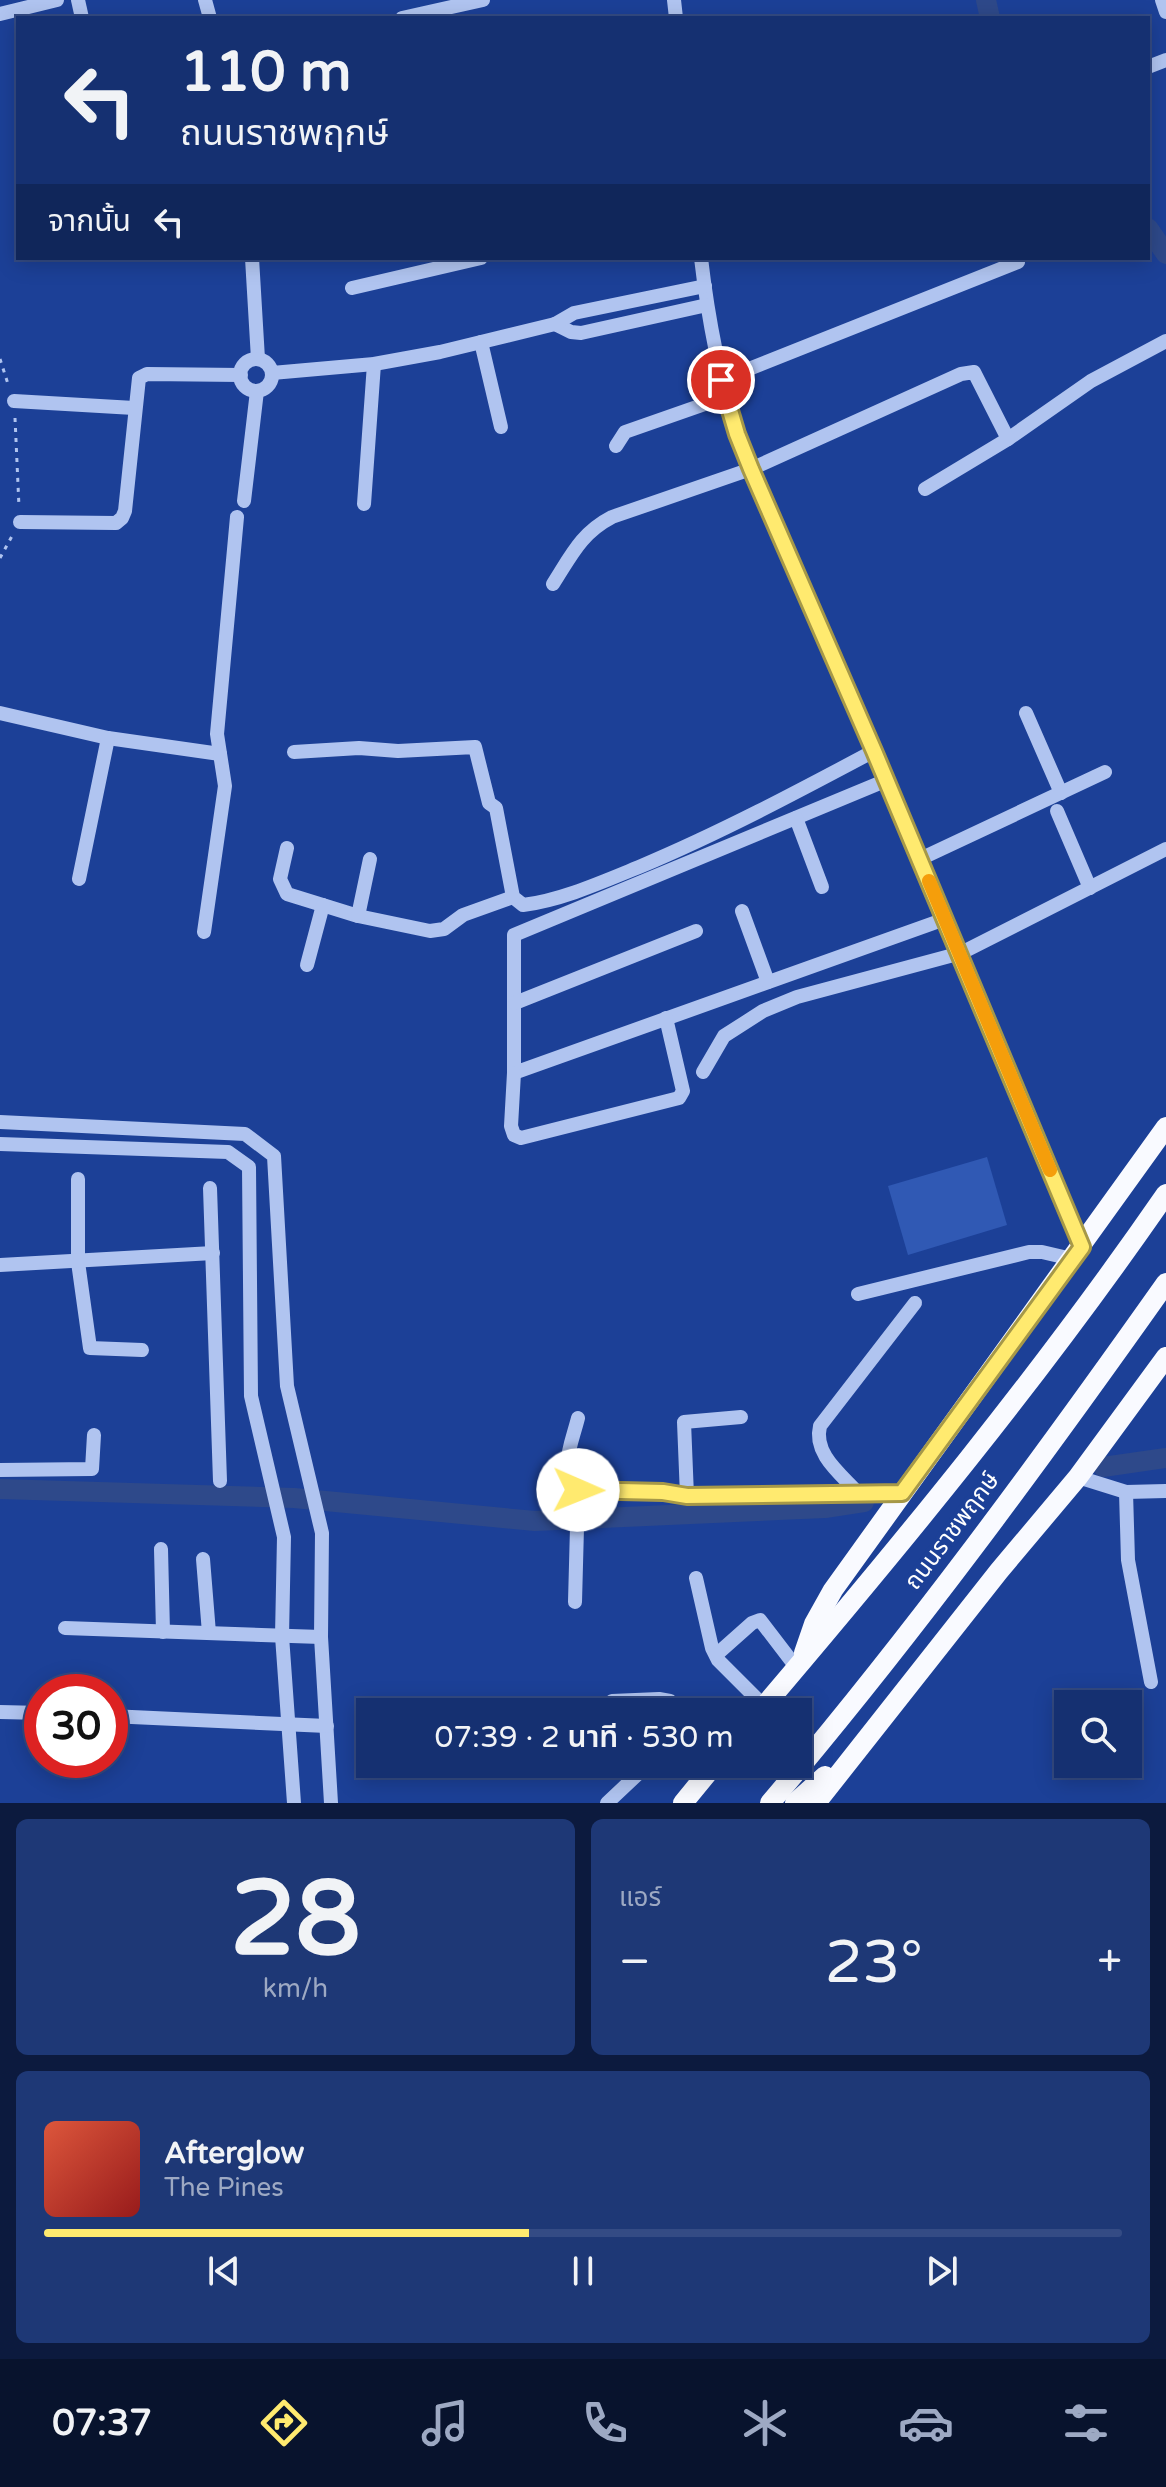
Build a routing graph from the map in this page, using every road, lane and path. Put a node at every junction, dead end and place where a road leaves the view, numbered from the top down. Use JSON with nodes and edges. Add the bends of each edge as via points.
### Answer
{"nodes":[{"id":1,"x":57,"y":0,"type":"edge"},
{"id":2,"x":483,"y":0,"type":"edge"},
{"id":3,"x":1162,"y":0,"type":"edge"},
{"id":4,"x":1166,"y":12,"type":"edge"},
{"id":5,"x":0,"y":14,"type":"edge"},
{"id":6,"x":411,"y":16,"type":"edge"},
{"id":7,"x":252,"y":260,"type":"edge"},
{"id":8,"x":472,"y":260,"type":"edge"},
{"id":9,"x":701,"y":260,"type":"edge"},
{"id":10,"x":1018,"y":262,"type":"dead end"},
{"id":11,"x":705,"y":286,"type":"junction"},
{"id":12,"x":352,"y":288,"type":"dead end"},
{"id":13,"x":707,"y":305,"type":"junction"},
{"id":14,"x":555,"y":324,"type":"junction"},
{"id":15,"x":1166,"y":341,"type":"edge"},
{"id":16,"x":481,"y":342,"type":"junction"},
{"id":17,"x":0,"y":359,"type":"edge"},
{"id":18,"x":258,"y":359,"type":"junction"},
{"id":19,"x":374,"y":364,"type":"junction"},
{"id":20,"x":272,"y":373,"type":"junction"},
{"id":21,"x":241,"y":375,"type":"junction"},
{"id":22,"x":721,"y":380,"type":"junction"},
{"id":23,"x":257,"y":391,"type":"junction"},
{"id":24,"x":725,"y":397,"type":"junction"},
{"id":25,"x":14,"y":401,"type":"junction"},
{"id":26,"x":134,"y":408,"type":"junction"},
{"id":27,"x":501,"y":427,"type":"dead end"},
{"id":28,"x":1008,"y":439,"type":"junction"},
{"id":29,"x":616,"y":446,"type":"dead end"},
{"id":30,"x":751,"y":469,"type":"junction"},
{"id":31,"x":925,"y":489,"type":"dead end"},
{"id":32,"x":244,"y":501,"type":"dead end"},
{"id":33,"x":364,"y":504,"type":"dead end"},
{"id":34,"x":237,"y":517,"type":"dead end"},
{"id":35,"x":20,"y":522,"type":"junction"},
{"id":36,"x":0,"y":558,"type":"edge"},
{"id":37,"x":553,"y":584,"type":"dead end"},
{"id":38,"x":0,"y":713,"type":"edge"},
{"id":39,"x":1026,"y":713,"type":"dead end"},
{"id":40,"x":108,"y":738,"type":"junction"},
{"id":41,"x":874,"y":751,"type":"junction"},
{"id":42,"x":294,"y":752,"type":"dead end"},
{"id":43,"x":220,"y":754,"type":"junction"},
{"id":44,"x":1105,"y":772,"type":"dead end"},
{"id":45,"x":887,"y":780,"type":"junction"},
{"id":46,"x":1061,"y":793,"type":"junction"},
{"id":47,"x":1057,"y":811,"type":"dead end"},
{"id":48,"x":796,"y":818,"type":"junction"},
{"id":49,"x":287,"y":848,"type":"dead end"},
{"id":50,"x":1166,"y":849,"type":"edge"},
{"id":51,"x":370,"y":859,"type":"dead end"},
{"id":52,"x":920,"y":859,"type":"junction"},
{"id":53,"x":79,"y":879,"type":"dead end"},
{"id":54,"x":822,"y":887,"type":"dead end"},
{"id":55,"x":1090,"y":888,"type":"junction"},
{"id":56,"x":513,"y":897,"type":"junction"},
{"id":57,"x":323,"y":905,"type":"junction"},
{"id":58,"x":742,"y":911,"type":"dead end"},
{"id":59,"x":358,"y":916,"type":"junction"},
{"id":60,"x":945,"y":919,"type":"junction"},
{"id":61,"x":696,"y":931,"type":"dead end"},
{"id":62,"x":204,"y":932,"type":"dead end"},
{"id":63,"x":961,"y":953,"type":"junction"},
{"id":64,"x":307,"y":965,"type":"dead end"},
{"id":65,"x":768,"y":982,"type":"junction"},
{"id":66,"x":515,"y":1003,"type":"junction"},
{"id":67,"x":666,"y":1018,"type":"junction"},
{"id":68,"x":703,"y":1072,"type":"dead end"},
{"id":69,"x":514,"y":1073,"type":"junction"},
{"id":70,"x":0,"y":1122,"type":"edge"},
{"id":71,"x":1166,"y":1127,"type":"edge"},
{"id":72,"x":0,"y":1144,"type":"edge"},
{"id":73,"x":78,"y":1179,"type":"dead end"},
{"id":74,"x":210,"y":1188,"type":"dead end"},
{"id":75,"x":1166,"y":1194,"type":"edge"},
{"id":76,"x":213,"y":1253,"type":"junction"},
{"id":77,"x":1077,"y":1253,"type":"junction"},
{"id":78,"x":78,"y":1262,"type":"junction"},
{"id":79,"x":0,"y":1265,"type":"edge"},
{"id":80,"x":1166,"y":1283,"type":"edge"},
{"id":81,"x":858,"y":1294,"type":"dead end"},
{"id":82,"x":915,"y":1303,"type":"dead end"},
{"id":83,"x":142,"y":1350,"type":"dead end"},
{"id":84,"x":1166,"y":1357,"type":"edge"},
{"id":85,"x":1159,"y":1379,"type":"edge"},
{"id":86,"x":741,"y":1417,"type":"dead end"},
{"id":87,"x":578,"y":1418,"type":"dead end"},
{"id":88,"x":94,"y":1435,"type":"dead end"},
{"id":89,"x":0,"y":1470,"type":"edge"},
{"id":90,"x":1078,"y":1477,"type":"junction"},
{"id":91,"x":220,"y":1481,"type":"dead end"},
{"id":92,"x":578,"y":1490,"type":"junction"},
{"id":93,"x":1166,"y":1491,"type":"edge"},
{"id":94,"x":1126,"y":1492,"type":"junction"},
{"id":95,"x":858,"y":1493,"type":"junction"},
{"id":96,"x":902,"y":1493,"type":"junction"},
{"id":97,"x":687,"y":1496,"type":"junction"},
{"id":98,"x":161,"y":1549,"type":"dead end"},
{"id":99,"x":203,"y":1559,"type":"dead end"},
{"id":100,"x":696,"y":1578,"type":"dead end"},
{"id":101,"x":575,"y":1602,"type":"dead end"},
{"id":102,"x":65,"y":1628,"type":"dead end"},
{"id":103,"x":163,"y":1632,"type":"junction"},
{"id":104,"x":209,"y":1633,"type":"junction"},
{"id":105,"x":282,"y":1636,"type":"junction"},
{"id":106,"x":321,"y":1637,"type":"junction"},
{"id":107,"x":716,"y":1655,"type":"junction"},
{"id":108,"x":798,"y":1666,"type":"junction"},
{"id":109,"x":1151,"y":1682,"type":"dead end"},
{"id":110,"x":753,"y":1698,"type":"edge"},
{"id":111,"x":771,"y":1698,"type":"edge"},
{"id":112,"x":0,"y":1712,"type":"edge"},
{"id":113,"x":24,"y":1713,"type":"edge"},
{"id":114,"x":128,"y":1717,"type":"edge"},
{"id":115,"x":289,"y":1724,"type":"junction"},
{"id":116,"x":327,"y":1726,"type":"junction"},
{"id":117,"x":872,"y":1733,"type":"junction"},
{"id":118,"x":634,"y":1778,"type":"edge"},
{"id":119,"x":704,"y":1778,"type":"edge"},
{"id":120,"x":294,"y":1803,"type":"edge"},
{"id":121,"x":331,"y":1803,"type":"edge"},
{"id":122,"x":607,"y":1803,"type":"edge"},
{"id":123,"x":683,"y":1803,"type":"edge"},
{"id":124,"x":770,"y":1803,"type":"edge"},
{"id":125,"x":795,"y":1803,"type":"edge"},
{"id":126,"x":816,"y":1803,"type":"edge"}],
"edges":[{"from":1,"to":5,"type":"street"},
{"from":2,"to":6,"type":"street"},
{"from":3,"to":4,"type":"street"},
{"from":7,"to":18,"type":"street"},
{"from":8,"to":12,"type":"street"},
{"from":9,"to":11,"type":"street"},
{"from":10,"to":22,"type":"street"},
{"from":11,"to":13,"type":"street"},
{"from":11,"to":14,"type":"street","via":[[574,313]]},
{"from":13,"to":14,"type":"street","via":[[581,333]]},
{"from":13,"to":22,"type":"street"},
{"from":14,"to":16,"type":"street"},
{"from":15,"to":28,"type":"street","via":[[1091,381]]},
{"from":16,"to":19,"type":"street"},
{"from":16,"to":27,"type":"street"},
{"from":17,"to":25,"type":"path"},
{"from":18,"to":20,"type":"street"},
{"from":18,"to":21,"type":"street","via":[[246,363]]},
{"from":19,"to":20,"type":"street"},
{"from":19,"to":33,"type":"street"},
{"from":20,"to":23,"type":"street","via":[[269,385]]},
{"from":21,"to":23,"type":"street","via":[[246,387]]},
{"from":21,"to":26,"type":"street","via":[[147,374],[139,378]]},
{"from":22,"to":24,"type":"street"},
{"from":23,"to":32,"type":"street"},
{"from":24,"to":29,"type":"street","via":[[625,432]]},
{"from":24,"to":30,"type":"street"},
{"from":25,"to":26,"type":"street"},
{"from":25,"to":35,"type":"path"},
{"from":26,"to":35,"type":"street","via":[[122,518],[108,525]]},
{"from":28,"to":30,"type":"street","via":[[974,372],[967,372]]},
{"from":28,"to":31,"type":"street"},
{"from":30,"to":37,"type":"street","via":[[594,526]]},
{"from":30,"to":41,"type":"street"},
{"from":34,"to":43,"type":"street","via":[[217,734]]},
{"from":35,"to":36,"type":"path"},
{"from":38,"to":40,"type":"street"},
{"from":39,"to":46,"type":"street"},
{"from":40,"to":43,"type":"street"},
{"from":40,"to":53,"type":"street"},
{"from":41,"to":45,"type":"street"},
{"from":41,"to":56,"type":"street","via":[[748,817],[596,884],[528,904]]},
{"from":42,"to":56,"type":"street","via":[[475,747],[489,803],[496,808]]},
{"from":43,"to":62,"type":"street","via":[[225,786]]},
{"from":44,"to":46,"type":"street"},
{"from":45,"to":48,"type":"street"},
{"from":45,"to":52,"type":"street"},
{"from":46,"to":52,"type":"street"},
{"from":47,"to":55,"type":"street"},
{"from":48,"to":54,"type":"street"},
{"from":48,"to":66,"type":"street","via":[[514,935]]},
{"from":49,"to":57,"type":"street","via":[[280,879],[287,894]]},
{"from":50,"to":55,"type":"street"},
{"from":51,"to":59,"type":"street"},
{"from":52,"to":60,"type":"street"},
{"from":55,"to":63,"type":"street"},
{"from":56,"to":59,"type":"street","via":[[430,931]]},
{"from":57,"to":59,"type":"street"},
{"from":57,"to":64,"type":"street"},
{"from":58,"to":65,"type":"street"},
{"from":60,"to":63,"type":"street"},
{"from":60,"to":65,"type":"street"},
{"from":61,"to":66,"type":"street"},
{"from":63,"to":68,"type":"street","via":[[763,1011],[724,1036]]},
{"from":63,"to":77,"type":"street"},
{"from":65,"to":67,"type":"street"},
{"from":66,"to":69,"type":"street"},
{"from":67,"to":69,"type":"street"},
{"from":67,"to":69,"type":"street","via":[[683,1091],[679,1098],[521,1138],[511,1126]]},
{"from":70,"to":106,"type":"street","via":[[245,1134],[274,1156],[287,1386],[322,1533]]},
{"from":71,"to":77,"type":"main road","name":"ถนนราชพฤกษ์"},
{"from":72,"to":105,"type":"street","via":[[228,1152],[249,1167],[251,1396],[284,1537]]},
{"from":73,"to":78,"type":"street"},
{"from":74,"to":76,"type":"street"},
{"from":75,"to":108,"type":"main road","name":"ถนนราชพฤกษ์","via":[[979,1449]]},
{"from":76,"to":78,"type":"street"},
{"from":76,"to":91,"type":"street"},
{"from":77,"to":81,"type":"street","via":[[1029,1252]]},
{"from":77,"to":96,"type":"main road","name":"ถนนราชพฤกษ์"},
{"from":78,"to":79,"type":"street"},
{"from":78,"to":83,"type":"street","via":[[90,1348]]},
{"from":80,"to":124,"type":"main road","name":"ถนนราชพฤกษ์","via":[[1018,1488],[850,1708]]},
{"from":82,"to":95,"type":"street","via":[[817,1435],[824,1456]]},
{"from":84,"to":85,"type":"main road"},
{"from":85,"to":90,"type":"main road"},
{"from":86,"to":97,"type":"street","via":[[684,1422]]},
{"from":87,"to":92,"type":"street","via":[[566,1466]]},
{"from":88,"to":89,"type":"street","via":[[92,1469]]},
{"from":90,"to":94,"type":"street"},
{"from":90,"to":117,"type":"main road"},
{"from":92,"to":97,"type":"street"},
{"from":92,"to":101,"type":"street"},
{"from":93,"to":94,"type":"street"},
{"from":94,"to":109,"type":"street","via":[[1128,1560]]},
{"from":95,"to":96,"type":"street"},
{"from":95,"to":97,"type":"street"},
{"from":96,"to":108,"type":"main road","name":"ถนนราชพฤกษ์","via":[[833,1590]]},
{"from":98,"to":103,"type":"street"},
{"from":99,"to":104,"type":"street"},
{"from":100,"to":107,"type":"street"},
{"from":102,"to":103,"type":"street"},
{"from":103,"to":104,"type":"street"},
{"from":104,"to":105,"type":"street"},
{"from":105,"to":106,"type":"street"},
{"from":105,"to":115,"type":"street"},
{"from":106,"to":116,"type":"street"},
{"from":107,"to":108,"type":"street","via":[[760,1620]]},
{"from":107,"to":110,"type":"street"},
{"from":108,"to":111,"type":"main road","name":"ถนนราชพฤกษ์"},
{"from":112,"to":113,"type":"street"},
{"from":114,"to":115,"type":"street"},
{"from":115,"to":116,"type":"street"},
{"from":115,"to":120,"type":"street"},
{"from":116,"to":121,"type":"street"},
{"from":117,"to":125,"type":"main road"},
{"from":117,"to":126,"type":"main road"},
{"from":118,"to":122,"type":"street"},
{"from":119,"to":123,"type":"main road"}]}
